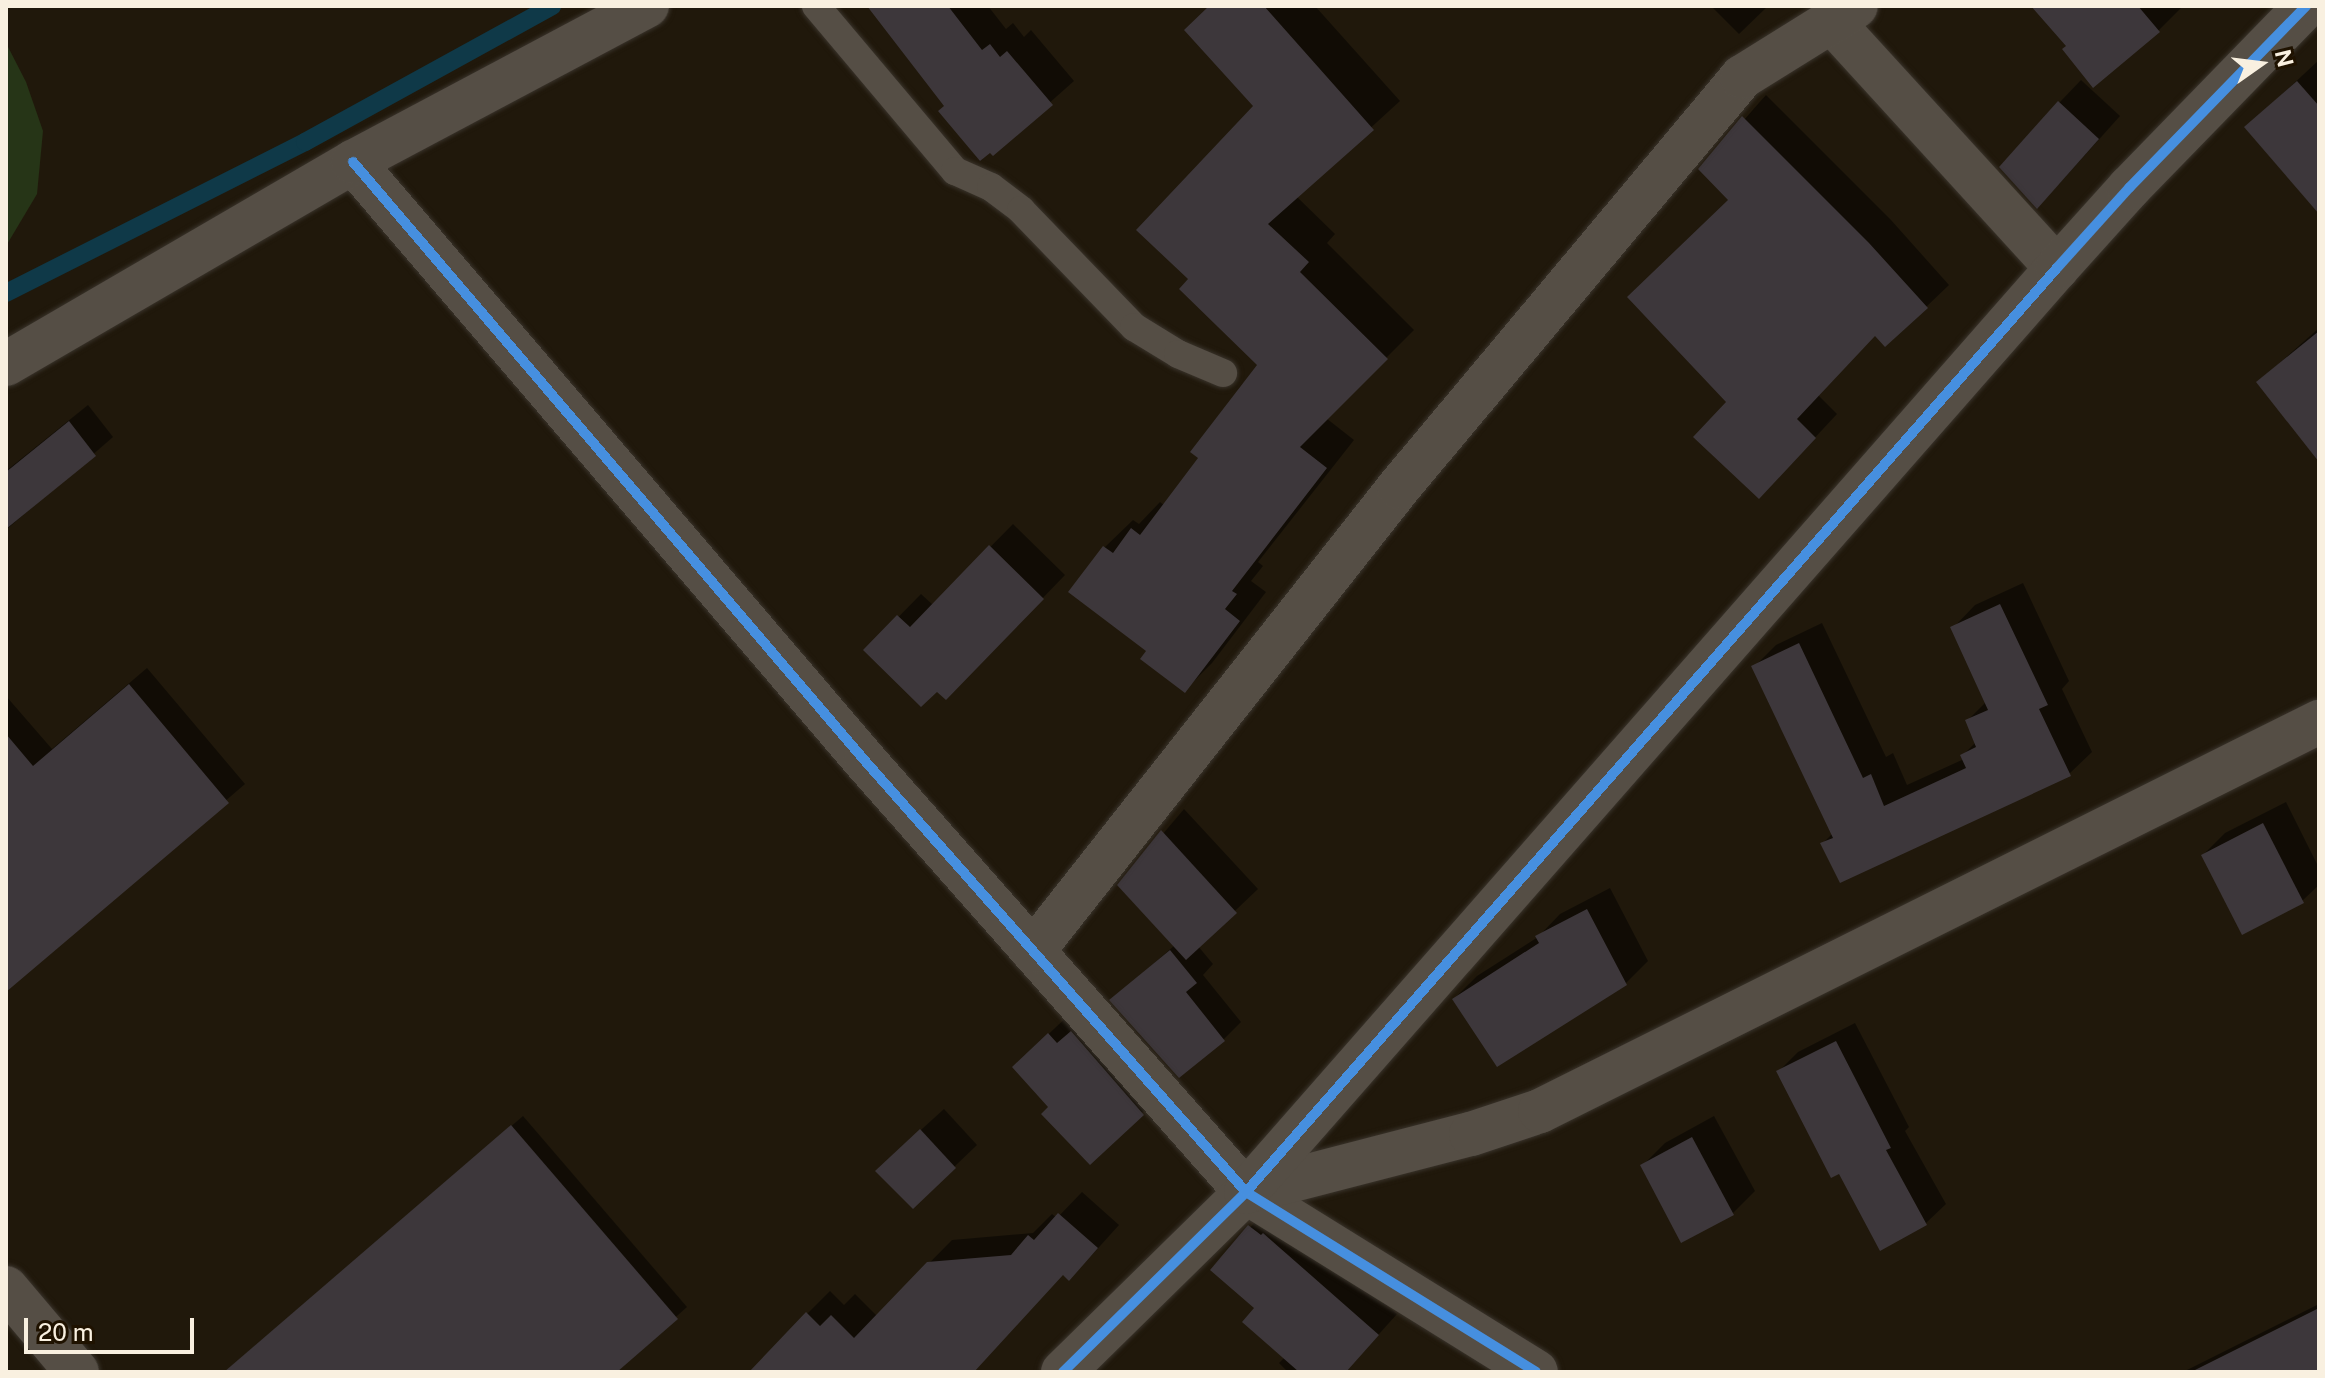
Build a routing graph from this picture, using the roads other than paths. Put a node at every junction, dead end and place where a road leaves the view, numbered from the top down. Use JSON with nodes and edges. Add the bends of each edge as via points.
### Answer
{"nodes":[{"id":1,"x":647,"y":6,"type":"edge"},
{"id":2,"x":816,"y":6,"type":"edge"},
{"id":3,"x":2306,"y":6,"type":"edge"},
{"id":4,"x":1845,"y":14,"type":"edge"},
{"id":5,"x":353,"y":162,"type":"junction"},
{"id":6,"x":2057,"y":268,"type":"junction"},
{"id":7,"x":6,"y":364,"type":"edge"},
{"id":8,"x":1223,"y":373,"type":"dead end"},
{"id":9,"x":2319,"y":722,"type":"edge"},
{"id":10,"x":1033,"y":951,"type":"junction"},
{"id":11,"x":1246,"y":1192,"type":"junction"},
{"id":12,"x":6,"y":1288,"type":"edge"},
{"id":13,"x":77,"y":1372,"type":"edge"},
{"id":14,"x":1063,"y":1372,"type":"edge"},
{"id":15,"x":1536,"y":1372,"type":"edge"}],
"edges":[{"from":1,"to":5,"type":"street"},
{"from":2,"to":8,"type":"lane","via":[[955,171],[991,187],[1021,210],[1134,327]]},
{"from":3,"to":6,"type":"street"},
{"from":4,"to":6,"type":"street"},
{"from":4,"to":10,"type":"street","via":[[1742,77],[1399,487]]},
{"from":5,"to":7,"type":"street"},
{"from":5,"to":10,"type":"street"},
{"from":6,"to":11,"type":"street"},
{"from":9,"to":11,"type":"street","via":[[1540,1111]]},
{"from":10,"to":11,"type":"street"},
{"from":11,"to":14,"type":"street"},
{"from":11,"to":15,"type":"street"},
{"from":12,"to":13,"type":"street"}]}
